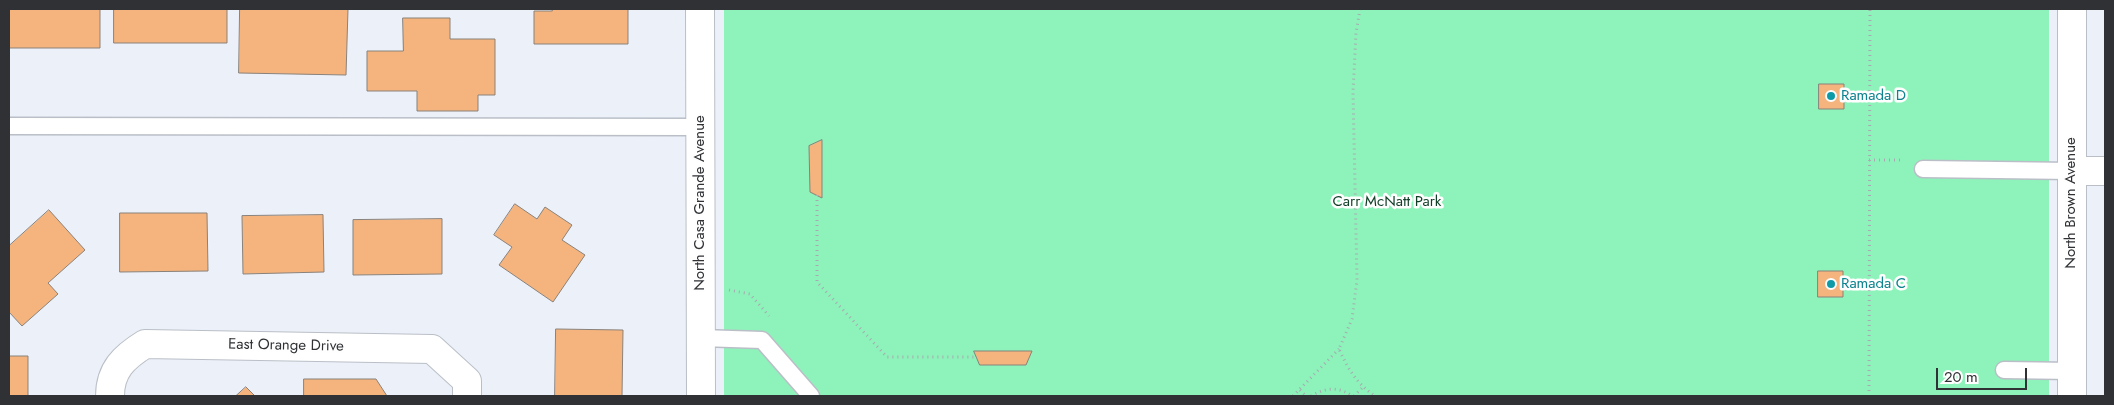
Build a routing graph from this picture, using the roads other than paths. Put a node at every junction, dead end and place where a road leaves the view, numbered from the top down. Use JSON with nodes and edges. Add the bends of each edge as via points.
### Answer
{"nodes":[{"id":1,"x":700,"y":9,"type":"edge"},
{"id":2,"x":2072,"y":9,"type":"edge"},
{"id":3,"x":9,"y":126,"type":"edge"},
{"id":4,"x":700,"y":127,"type":"junction"},
{"id":5,"x":1923,"y":170,"type":"road end"},
{"id":6,"x":2071,"y":171,"type":"junction"},
{"id":7,"x":2105,"y":171,"type":"edge"},
{"id":8,"x":700,"y":338,"type":"junction"},
{"id":9,"x":2004,"y":370,"type":"dead end"},
{"id":10,"x":2072,"y":384,"type":"edge"},
{"id":11,"x":110,"y":396,"type":"edge"},
{"id":12,"x":467,"y":396,"type":"edge"},
{"id":13,"x":701,"y":396,"type":"edge"},
{"id":14,"x":811,"y":396,"type":"edge"}],
"edges":[{"from":1,"to":4,"type":"street","name":"North Casa Grande Avenue"},
{"from":2,"to":6,"type":"street","name":"North Brown Avenue"},
{"from":3,"to":4,"type":"lane"},
{"from":4,"to":8,"type":"street","name":"North Casa Grande Avenue"},
{"from":5,"to":6,"type":"lane"},
{"from":6,"to":7,"type":"street"},
{"from":6,"to":10,"type":"street","name":"North Brown Avenue"},
{"from":8,"to":13,"type":"street","name":"North Casa Grande Avenue"},
{"from":8,"to":14,"type":"lane","via":[[762,340]]},
{"from":9,"to":10,"type":"lane"},
{"from":11,"to":12,"type":"street","name":"East Orange Drive","via":[[110,382],[125,357],[145,344],[432,349],[467,381]]}]}
